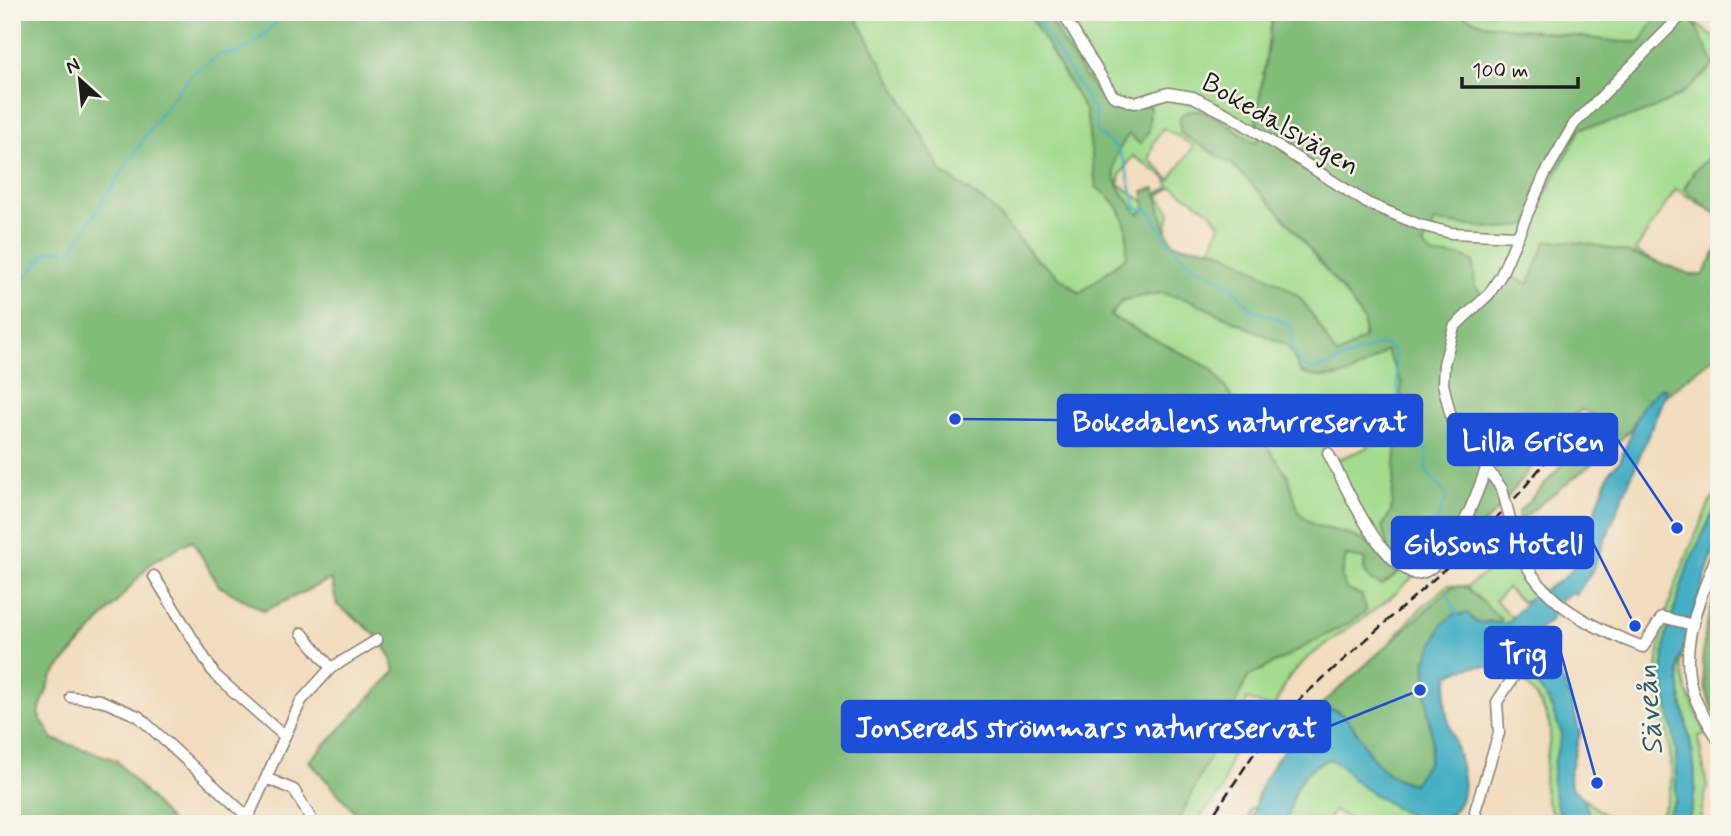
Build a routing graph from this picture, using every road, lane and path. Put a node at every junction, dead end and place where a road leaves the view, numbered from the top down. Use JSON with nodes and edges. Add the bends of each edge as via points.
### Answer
{"nodes":[{"id":1,"x":1062,"y":12,"type":"edge"},
{"id":2,"x":1685,"y":12,"type":"edge"},
{"id":3,"x":1517,"y":236,"type":"junction"},
{"id":4,"x":1328,"y":453,"type":"dead end"},
{"id":5,"x":1487,"y":467,"type":"junction"},
{"id":6,"x":1719,"y":548,"type":"edge"},
{"id":7,"x":154,"y":576,"type":"dead end"},
{"id":8,"x":1692,"y":624,"type":"junction"},
{"id":9,"x":302,"y":633,"type":"dead end"},
{"id":10,"x":377,"y":640,"type":"dead end"},
{"id":11,"x":331,"y":668,"type":"junction"},
{"id":12,"x":1516,"y":673,"type":"dead end"},
{"id":13,"x":71,"y":697,"type":"dead end"},
{"id":14,"x":284,"y":736,"type":"junction"},
{"id":15,"x":1719,"y":741,"type":"edge"},
{"id":16,"x":266,"y":778,"type":"junction"},
{"id":17,"x":247,"y":820,"type":"edge"},
{"id":18,"x":314,"y":824,"type":"edge"},
{"id":19,"x":1478,"y":824,"type":"edge"}],
"edges":[{"from":1,"to":3,"type":"street","name":"Bokedalsvägen","via":[[1105,87],[1121,101],[1135,103],[1181,93],[1231,116],[1384,211],[1451,233]]},
{"from":2,"to":3,"type":"street","via":[[1574,124]]},
{"from":3,"to":5,"type":"street","via":[[1502,275],[1454,327],[1444,364],[1443,396],[1452,421]]},
{"from":4,"to":5,"type":"street","via":[[1377,540],[1415,574],[1432,568],[1452,543]]},
{"from":5,"to":8,"type":"street","bridge":true,"via":[[1502,489],[1525,562],[1562,607],[1584,623],[1646,647],[1662,617]]},
{"from":6,"to":8,"type":"street"},
{"from":7,"to":14,"type":"street","via":[[215,675]]},
{"from":8,"to":15,"type":"street","via":[[1690,678],[1695,698]]},
{"from":9,"to":11,"type":"street"},
{"from":10,"to":11,"type":"street"},
{"from":11,"to":14,"type":"street","via":[[301,701]]},
{"from":12,"to":19,"type":"street","via":[[1497,702],[1499,733],[1475,811]]},
{"from":13,"to":17,"type":"street","via":[[100,699],[138,716]]},
{"from":14,"to":16,"type":"street"},
{"from":16,"to":17,"type":"street"},
{"from":16,"to":18,"type":"street","via":[[294,790]]}]}
